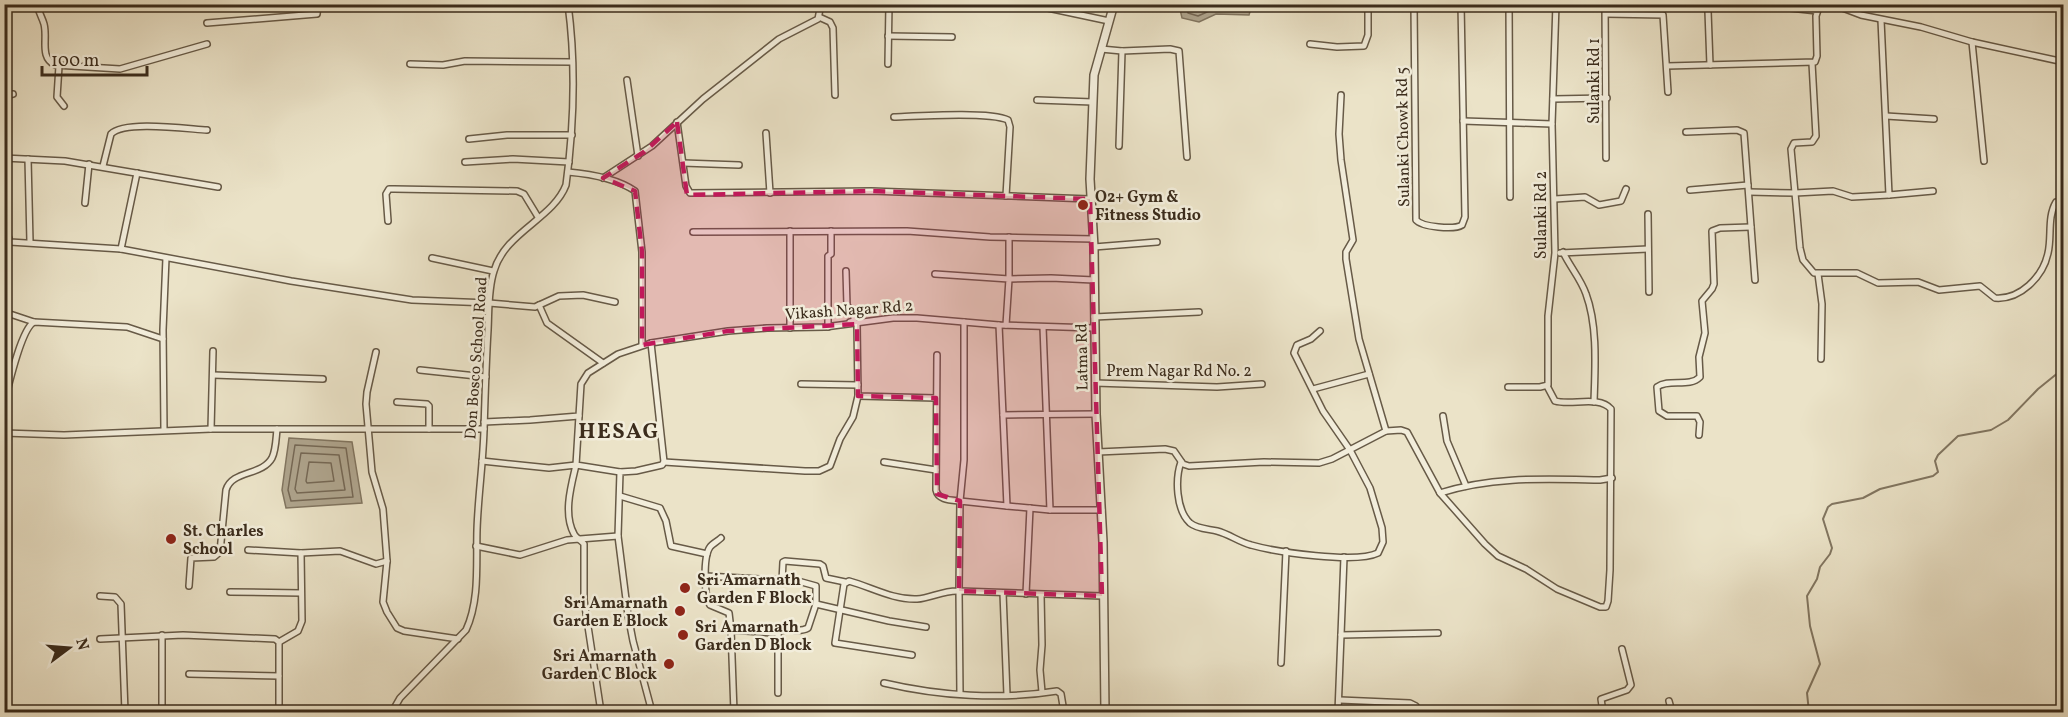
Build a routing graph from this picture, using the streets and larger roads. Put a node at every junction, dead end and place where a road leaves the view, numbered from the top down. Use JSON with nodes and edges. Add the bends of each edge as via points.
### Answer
{"nodes":[{"id":1,"x":37,"y":4,"type":"edge"},
{"id":2,"x":318,"y":4,"type":"edge"},
{"id":3,"x":568,"y":4,"type":"edge"},
{"id":4,"x":821,"y":4,"type":"edge"},
{"id":5,"x":889,"y":4,"type":"edge"},
{"id":6,"x":1029,"y":4,"type":"edge"},
{"id":7,"x":1114,"y":4,"type":"edge"},
{"id":8,"x":1368,"y":4,"type":"edge"},
{"id":9,"x":1414,"y":4,"type":"edge"},
{"id":10,"x":1461,"y":4,"type":"edge"},
{"id":11,"x":1509,"y":4,"type":"edge"},
{"id":12,"x":1556,"y":4,"type":"edge"},
{"id":13,"x":1605,"y":4,"type":"edge"},
{"id":14,"x":1752,"y":4,"type":"edge"},
{"id":15,"x":1820,"y":4,"type":"edge"},
{"id":16,"x":1832,"y":4,"type":"edge"},
{"id":17,"x":1708,"y":11,"type":"dead end"},
{"id":18,"x":1817,"y":11,"type":"junction"},
{"id":19,"x":1606,"y":14,"type":"junction"},
{"id":20,"x":819,"y":17,"type":"junction"},
{"id":21,"x":1881,"y":20,"type":"junction"},
{"id":22,"x":1109,"y":21,"type":"junction"},
{"id":23,"x":207,"y":23,"type":"dead end"},
{"id":24,"x":888,"y":36,"type":"junction"},
{"id":25,"x":952,"y":37,"type":"dead end"},
{"id":26,"x":1972,"y":42,"type":"junction"},
{"id":27,"x":207,"y":44,"type":"dead end"},
{"id":28,"x":1310,"y":44,"type":"dead end"},
{"id":29,"x":1101,"y":49,"type":"junction"},
{"id":30,"x":1122,"y":51,"type":"junction"},
{"id":31,"x":572,"y":62,"type":"junction"},
{"id":32,"x":2064,"y":62,"type":"edge"},
{"id":33,"x":1812,"y":63,"type":"junction"},
{"id":34,"x":411,"y":64,"type":"dead end"},
{"id":35,"x":888,"y":64,"type":"dead end"},
{"id":36,"x":1710,"y":65,"type":"junction"},
{"id":37,"x":59,"y":66,"type":"junction"},
{"id":38,"x":1667,"y":66,"type":"junction"},
{"id":39,"x":627,"y":80,"type":"dead end"},
{"id":40,"x":1668,"y":92,"type":"dead end"},
{"id":41,"x":13,"y":94,"type":"dead end"},
{"id":42,"x":835,"y":95,"type":"dead end"},
{"id":43,"x":1341,"y":95,"type":"dead end"},
{"id":44,"x":4,"y":96,"type":"edge"},
{"id":45,"x":1607,"y":98,"type":"junction"},
{"id":46,"x":1553,"y":99,"type":"junction"},
{"id":47,"x":1037,"y":100,"type":"dead end"},
{"id":48,"x":1092,"y":102,"type":"junction"},
{"id":49,"x":64,"y":106,"type":"dead end"},
{"id":50,"x":1886,"y":116,"type":"junction"},
{"id":51,"x":894,"y":117,"type":"dead end"},
{"id":52,"x":1934,"y":119,"type":"dead end"},
{"id":53,"x":1462,"y":121,"type":"junction"},
{"id":54,"x":677,"y":123,"type":"junction"},
{"id":55,"x":1510,"y":123,"type":"junction"},
{"id":56,"x":1552,"y":124,"type":"junction"},
{"id":57,"x":207,"y":130,"type":"dead end"},
{"id":58,"x":1686,"y":132,"type":"dead end"},
{"id":59,"x":766,"y":133,"type":"dead end"},
{"id":60,"x":572,"y":135,"type":"junction"},
{"id":61,"x":469,"y":139,"type":"dead end"},
{"id":62,"x":1119,"y":146,"type":"dead end"},
{"id":63,"x":638,"y":156,"type":"junction"},
{"id":64,"x":1187,"y":157,"type":"dead end"},
{"id":65,"x":4,"y":158,"type":"edge"},
{"id":66,"x":1606,"y":158,"type":"dead end"},
{"id":67,"x":28,"y":159,"type":"junction"},
{"id":68,"x":1984,"y":161,"type":"dead end"},
{"id":69,"x":465,"y":162,"type":"dead end"},
{"id":70,"x":569,"y":162,"type":"junction"},
{"id":71,"x":683,"y":163,"type":"junction"},
{"id":72,"x":89,"y":164,"type":"junction"},
{"id":73,"x":739,"y":165,"type":"dead end"},
{"id":74,"x":103,"y":166,"type":"junction"},
{"id":75,"x":568,"y":172,"type":"junction"},
{"id":76,"x":137,"y":173,"type":"junction"},
{"id":77,"x":603,"y":178,"type":"junction"},
{"id":78,"x":218,"y":187,"type":"dead end"},
{"id":79,"x":1626,"y":189,"type":"dead end"},
{"id":80,"x":1749,"y":189,"type":"junction"},
{"id":81,"x":1690,"y":190,"type":"dead end"},
{"id":82,"x":1933,"y":191,"type":"dead end"},
{"id":83,"x":770,"y":193,"type":"junction"},
{"id":84,"x":1795,"y":193,"type":"junction"},
{"id":85,"x":1889,"y":195,"type":"junction"},
{"id":86,"x":1006,"y":196,"type":"junction"},
{"id":87,"x":1510,"y":197,"type":"dead end"},
{"id":88,"x":1090,"y":199,"type":"junction"},
{"id":89,"x":1555,"y":199,"type":"junction"},
{"id":90,"x":2064,"y":201,"type":"edge"},
{"id":91,"x":85,"y":203,"type":"dead end"},
{"id":92,"x":1648,"y":214,"type":"dead end"},
{"id":93,"x":538,"y":217,"type":"junction"},
{"id":94,"x":388,"y":221,"type":"dead end"},
{"id":95,"x":4,"y":223,"type":"edge"},
{"id":96,"x":1751,"y":227,"type":"junction"},
{"id":97,"x":790,"y":231,"type":"junction"},
{"id":98,"x":831,"y":231,"type":"junction"},
{"id":99,"x":693,"y":232,"type":"dead end"},
{"id":100,"x":1009,"y":237,"type":"junction"},
{"id":101,"x":30,"y":242,"type":"junction"},
{"id":102,"x":1157,"y":242,"type":"dead end"},
{"id":103,"x":1094,"y":243,"type":"junction"},
{"id":104,"x":122,"y":249,"type":"junction"},
{"id":105,"x":1648,"y":249,"type":"junction"},
{"id":106,"x":1563,"y":252,"type":"junction"},
{"id":107,"x":1555,"y":253,"type":"junction"},
{"id":108,"x":166,"y":258,"type":"junction"},
{"id":109,"x":432,"y":258,"type":"dead end"},
{"id":110,"x":493,"y":272,"type":"junction"},
{"id":111,"x":846,"y":272,"type":"dead end"},
{"id":112,"x":934,"y":274,"type":"dead end"},
{"id":113,"x":1818,"y":274,"type":"junction"},
{"id":114,"x":1009,"y":279,"type":"junction"},
{"id":115,"x":1094,"y":280,"type":"junction"},
{"id":116,"x":1755,"y":280,"type":"dead end"},
{"id":117,"x":1649,"y":292,"type":"dead end"},
{"id":118,"x":615,"y":302,"type":"dead end"},
{"id":119,"x":489,"y":303,"type":"junction"},
{"id":120,"x":539,"y":305,"type":"junction"},
{"id":121,"x":4,"y":312,"type":"edge"},
{"id":122,"x":1199,"y":312,"type":"dead end"},
{"id":123,"x":1094,"y":316,"type":"junction"},
{"id":124,"x":34,"y":322,"type":"junction"},
{"id":125,"x":964,"y":322,"type":"junction"},
{"id":126,"x":857,"y":324,"type":"junction"},
{"id":127,"x":848,"y":325,"type":"junction"},
{"id":128,"x":1003,"y":325,"type":"junction"},
{"id":129,"x":828,"y":327,"type":"junction"},
{"id":130,"x":1043,"y":327,"type":"junction"},
{"id":131,"x":790,"y":328,"type":"junction"},
{"id":132,"x":1094,"y":328,"type":"junction"},
{"id":133,"x":1320,"y":331,"type":"dead end"},
{"id":134,"x":163,"y":339,"type":"junction"},
{"id":135,"x":651,"y":343,"type":"junction"},
{"id":136,"x":642,"y":345,"type":"junction"},
{"id":137,"x":213,"y":351,"type":"dead end"},
{"id":138,"x":376,"y":351,"type":"dead end"},
{"id":139,"x":937,"y":355,"type":"dead end"},
{"id":140,"x":1821,"y":359,"type":"dead end"},
{"id":141,"x":603,"y":363,"type":"junction"},
{"id":142,"x":420,"y":370,"type":"dead end"},
{"id":143,"x":1369,"y":374,"type":"junction"},
{"id":144,"x":213,"y":375,"type":"junction"},
{"id":145,"x":8,"y":377,"type":"edge"},
{"id":146,"x":486,"y":377,"type":"junction"},
{"id":147,"x":323,"y":379,"type":"dead end"},
{"id":148,"x":1095,"y":383,"type":"junction"},
{"id":149,"x":801,"y":384,"type":"dead end"},
{"id":150,"x":1262,"y":384,"type":"dead end"},
{"id":151,"x":858,"y":385,"type":"junction"},
{"id":152,"x":1547,"y":386,"type":"junction"},
{"id":153,"x":1508,"y":387,"type":"dead end"},
{"id":154,"x":1313,"y":389,"type":"junction"},
{"id":155,"x":858,"y":396,"type":"junction"},
{"id":156,"x":936,"y":398,"type":"junction"},
{"id":157,"x":397,"y":402,"type":"dead end"},
{"id":158,"x":1594,"y":402,"type":"junction"},
{"id":159,"x":4,"y":404,"type":"edge"},
{"id":160,"x":1046,"y":414,"type":"junction"},
{"id":161,"x":1096,"y":414,"type":"junction"},
{"id":162,"x":1003,"y":415,"type":"junction"},
{"id":163,"x":579,"y":416,"type":"junction"},
{"id":164,"x":1443,"y":416,"type":"dead end"},
{"id":165,"x":484,"y":422,"type":"junction"},
{"id":166,"x":368,"y":428,"type":"junction"},
{"id":167,"x":211,"y":429,"type":"junction"},
{"id":168,"x":277,"y":429,"type":"junction"},
{"id":169,"x":429,"y":429,"type":"junction"},
{"id":170,"x":484,"y":429,"type":"junction"},
{"id":171,"x":164,"y":430,"type":"junction"},
{"id":172,"x":1386,"y":431,"type":"junction"},
{"id":173,"x":4,"y":433,"type":"edge"},
{"id":174,"x":1700,"y":435,"type":"dead end"},
{"id":175,"x":1350,"y":450,"type":"junction"},
{"id":176,"x":1098,"y":452,"type":"junction"},
{"id":177,"x":482,"y":461,"type":"junction"},
{"id":178,"x":664,"y":462,"type":"junction"},
{"id":179,"x":884,"y":462,"type":"dead end"},
{"id":180,"x":1181,"y":462,"type":"junction"},
{"id":181,"x":576,"y":465,"type":"junction"},
{"id":182,"x":936,"y":470,"type":"junction"},
{"id":183,"x":620,"y":472,"type":"junction"},
{"id":184,"x":1612,"y":478,"type":"junction"},
{"id":185,"x":1466,"y":486,"type":"junction"},
{"id":186,"x":1440,"y":493,"type":"junction"},
{"id":187,"x":620,"y":496,"type":"junction"},
{"id":188,"x":960,"y":501,"type":"junction"},
{"id":189,"x":1007,"y":506,"type":"junction"},
{"id":190,"x":1030,"y":508,"type":"junction"},
{"id":191,"x":1050,"y":510,"type":"junction"},
{"id":192,"x":1102,"y":510,"type":"junction"},
{"id":193,"x":618,"y":536,"type":"junction"},
{"id":194,"x":722,"y":538,"type":"dead end"},
{"id":195,"x":581,"y":540,"type":"junction"},
{"id":196,"x":476,"y":546,"type":"junction"},
{"id":197,"x":248,"y":550,"type":"dead end"},
{"id":198,"x":1286,"y":551,"type":"junction"},
{"id":199,"x":302,"y":553,"type":"junction"},
{"id":200,"x":707,"y":554,"type":"junction"},
{"id":201,"x":1344,"y":557,"type":"junction"},
{"id":202,"x":387,"y":561,"type":"junction"},
{"id":203,"x":705,"y":576,"type":"junction"},
{"id":204,"x":782,"y":581,"type":"junction"},
{"id":205,"x":845,"y":582,"type":"junction"},
{"id":206,"x":189,"y":586,"type":"dead end"},
{"id":207,"x":958,"y":591,"type":"junction"},
{"id":208,"x":230,"y":592,"type":"dead end"},
{"id":209,"x":301,"y":593,"type":"junction"},
{"id":210,"x":1003,"y":593,"type":"junction"},
{"id":211,"x":1026,"y":594,"type":"junction"},
{"id":212,"x":1041,"y":595,"type":"junction"},
{"id":213,"x":100,"y":596,"type":"dead end"},
{"id":214,"x":1102,"y":596,"type":"junction"},
{"id":215,"x":816,"y":604,"type":"junction"},
{"id":216,"x":839,"y":608,"type":"junction"},
{"id":217,"x":926,"y":627,"type":"dead end"},
{"id":218,"x":731,"y":630,"type":"junction"},
{"id":219,"x":778,"y":632,"type":"junction"},
{"id":220,"x":1438,"y":633,"type":"dead end"},
{"id":221,"x":1341,"y":635,"type":"junction"},
{"id":222,"x":162,"y":636,"type":"junction"},
{"id":223,"x":123,"y":637,"type":"junction"},
{"id":224,"x":100,"y":639,"type":"dead end"},
{"id":225,"x":458,"y":639,"type":"junction"},
{"id":226,"x":279,"y":642,"type":"junction"},
{"id":227,"x":1622,"y":650,"type":"dead end"},
{"id":228,"x":912,"y":655,"type":"dead end"},
{"id":229,"x":1281,"y":663,"type":"dead end"},
{"id":230,"x":189,"y":674,"type":"dead end"},
{"id":231,"x":279,"y":676,"type":"junction"},
{"id":232,"x":884,"y":683,"type":"dead end"},
{"id":233,"x":1042,"y":692,"type":"junction"},
{"id":234,"x":778,"y":693,"type":"dead end"},
{"id":235,"x":960,"y":694,"type":"junction"},
{"id":236,"x":1007,"y":694,"type":"junction"},
{"id":237,"x":1340,"y":700,"type":"junction"},
{"id":238,"x":1669,"y":701,"type":"dead end"},
{"id":239,"x":125,"y":712,"type":"edge"},
{"id":240,"x":162,"y":712,"type":"edge"},
{"id":241,"x":279,"y":712,"type":"edge"},
{"id":242,"x":392,"y":712,"type":"edge"},
{"id":243,"x":601,"y":712,"type":"edge"},
{"id":244,"x":652,"y":712,"type":"edge"},
{"id":245,"x":734,"y":712,"type":"edge"},
{"id":246,"x":1064,"y":712,"type":"edge"},
{"id":247,"x":1105,"y":712,"type":"edge"},
{"id":248,"x":1338,"y":712,"type":"edge"},
{"id":249,"x":1416,"y":712,"type":"edge"},
{"id":250,"x":1603,"y":712,"type":"edge"},
{"id":251,"x":1672,"y":712,"type":"edge"}],
"edges":[{"from":1,"to":37,"type":"street","via":[[44,24],[46,57]]},
{"from":2,"to":23,"type":"street","via":[[316,14]]},
{"from":3,"to":31,"type":"street","name":"Don Bosco School Road"},
{"from":4,"to":20,"type":"street"},
{"from":5,"to":24,"type":"street"},
{"from":6,"to":22,"type":"street"},
{"from":7,"to":22,"type":"street","name":"Latma Rd"},
{"from":8,"to":28,"type":"street","via":[[1364,46]]},
{"from":9,"to":53,"type":"street","name":"Sulanki Chowk Rd 5","via":[[1417,223],[1460,227],[1465,217]]},
{"from":10,"to":53,"type":"street"},
{"from":11,"to":55,"type":"street"},
{"from":12,"to":46,"type":"street","name":"Sulanki Rd 2"},
{"from":13,"to":19,"type":"street","name":"Sulanki Rd 1"},
{"from":14,"to":18,"type":"street"},
{"from":15,"to":18,"type":"street"},
{"from":16,"to":21,"type":"street"},
{"from":17,"to":36,"type":"street"},
{"from":18,"to":33,"type":"street","via":[[1817,56]]},
{"from":19,"to":38,"type":"street","via":[[1663,15]]},
{"from":19,"to":45,"type":"street","name":"Sulanki Rd 1"},
{"from":20,"to":42,"type":"street","via":[[833,28]]},
{"from":20,"to":54,"type":"street","via":[[779,39]]},
{"from":21,"to":26,"type":"street"},
{"from":21,"to":50,"type":"street"},
{"from":22,"to":29,"type":"street","name":"Latma Rd"},
{"from":24,"to":25,"type":"street"},
{"from":24,"to":35,"type":"street"},
{"from":26,"to":32,"type":"street"},
{"from":26,"to":68,"type":"street"},
{"from":27,"to":37,"type":"street","via":[[120,69]]},
{"from":29,"to":30,"type":"street"},
{"from":29,"to":48,"type":"street","name":"Latma Rd"},
{"from":30,"to":62,"type":"street"},
{"from":30,"to":64,"type":"street","via":[[1179,51]]},
{"from":31,"to":34,"type":"street"},
{"from":31,"to":60,"type":"street","name":"Don Bosco School Road"},
{"from":33,"to":36,"type":"street"},
{"from":33,"to":84,"type":"street","via":[[1816,136],[1812,142],[1791,145]]},
{"from":36,"to":38,"type":"street"},
{"from":37,"to":49,"type":"street","via":[[57,97]]},
{"from":38,"to":40,"type":"street"},
{"from":39,"to":63,"type":"street"},
{"from":41,"to":44,"type":"street"},
{"from":43,"to":143,"type":"street","via":[[1341,160],[1353,240],[1346,259],[1355,321]]},
{"from":45,"to":46,"type":"street"},
{"from":45,"to":66,"type":"street","name":"Sulanki Rd 1"},
{"from":46,"to":56,"type":"street","name":"Sulanki Rd 2"},
{"from":47,"to":48,"type":"street"},
{"from":48,"to":88,"type":"street","name":"Latma Rd"},
{"from":50,"to":52,"type":"street"},
{"from":50,"to":85,"type":"street"},
{"from":51,"to":86,"type":"street","via":[[974,115],[1008,120]]},
{"from":53,"to":55,"type":"street"},
{"from":54,"to":63,"type":"street"},
{"from":54,"to":71,"type":"street"},
{"from":55,"to":56,"type":"street"},
{"from":55,"to":87,"type":"street"},
{"from":56,"to":89,"type":"street","name":"Sulanki Rd 2"},
{"from":57,"to":74,"type":"street","via":[[143,126],[115,130]]},
{"from":58,"to":80,"type":"street","via":[[1741,130]]},
{"from":59,"to":83,"type":"street"},
{"from":60,"to":61,"type":"street"},
{"from":60,"to":70,"type":"street","name":"Don Bosco School Road"},
{"from":63,"to":77,"type":"street"},
{"from":65,"to":67,"type":"street"},
{"from":67,"to":72,"type":"street"},
{"from":67,"to":101,"type":"street"},
{"from":69,"to":70,"type":"street"},
{"from":70,"to":75,"type":"street","name":"Don Bosco School Road"},
{"from":71,"to":73,"type":"street"},
{"from":71,"to":83,"type":"street","via":[[690,193]]},
{"from":72,"to":74,"type":"street"},
{"from":72,"to":91,"type":"street"},
{"from":74,"to":76,"type":"street"},
{"from":75,"to":77,"type":"street"},
{"from":75,"to":93,"type":"street","name":"Don Bosco School Road","via":[[563,194]]},
{"from":76,"to":78,"type":"street"},
{"from":76,"to":104,"type":"street"},
{"from":77,"to":136,"type":"street","via":[[635,191],[642,252]]},
{"from":79,"to":89,"type":"street","via":[[1621,201],[1599,205],[1585,197]]},
{"from":80,"to":81,"type":"street"},
{"from":80,"to":84,"type":"street"},
{"from":80,"to":96,"type":"street"},
{"from":82,"to":85,"type":"street"},
{"from":83,"to":86,"type":"street","via":[[871,190]]},
{"from":84,"to":85,"type":"street"},
{"from":84,"to":113,"type":"street","via":[[1803,260]]},
{"from":86,"to":88,"type":"street"},
{"from":88,"to":103,"type":"street","name":"Latma Rd"},
{"from":89,"to":107,"type":"street","name":"Sulanki Rd 2"},
{"from":90,"to":113,"type":"street","via":[[2056,202],[2051,213],[2045,264],[2031,283],[2013,295],[1995,298],[1980,286],[1939,290],[1918,282],[1878,283],[1857,273]]},
{"from":92,"to":105,"type":"street"},
{"from":93,"to":94,"type":"street","via":[[524,194],[517,191],[389,189]]},
{"from":93,"to":110,"type":"street","name":"Don Bosco School Road","via":[[503,251]]},
{"from":95,"to":101,"type":"street","via":[[10,242]]},
{"from":96,"to":116,"type":"street"},
{"from":96,"to":174,"type":"street","via":[[1712,231],[1714,284],[1702,301],[1706,333],[1699,357],[1700,377],[1657,387],[1659,411],[1667,416],[1697,417]]},
{"from":97,"to":98,"type":"street"},
{"from":97,"to":99,"type":"street"},
{"from":97,"to":131,"type":"street"},
{"from":98,"to":100,"type":"street"},
{"from":98,"to":129,"type":"street"},
{"from":100,"to":103,"type":"street"},
{"from":100,"to":114,"type":"street"},
{"from":101,"to":104,"type":"street"},
{"from":102,"to":103,"type":"street"},
{"from":103,"to":115,"type":"street","name":"Latma Rd"},
{"from":104,"to":108,"type":"street"},
{"from":105,"to":106,"type":"street"},
{"from":105,"to":117,"type":"street"},
{"from":106,"to":107,"type":"street"},
{"from":106,"to":158,"type":"street","via":[[1589,302]]},
{"from":107,"to":152,"type":"street","name":"Sulanki Rd 2","via":[[1548,315]]},
{"from":108,"to":119,"type":"street","via":[[390,297]]},
{"from":108,"to":134,"type":"street"},
{"from":109,"to":110,"type":"street"},
{"from":110,"to":119,"type":"street","name":"Don Bosco School Road"},
{"from":111,"to":127,"type":"street","via":[[847,306],[854,311],[854,321]]},
{"from":112,"to":114,"type":"street"},
{"from":113,"to":140,"type":"street"},
{"from":114,"to":115,"type":"street"},
{"from":114,"to":128,"type":"street"},
{"from":115,"to":123,"type":"street","name":"Latma Rd"},
{"from":118,"to":120,"type":"street","via":[[565,295]]},
{"from":119,"to":120,"type":"street"},
{"from":119,"to":146,"type":"street","name":"Don Bosco School Road"},
{"from":120,"to":141,"type":"street","via":[[547,322]]},
{"from":121,"to":124,"type":"street"},
{"from":122,"to":123,"type":"street"},
{"from":123,"to":132,"type":"street","name":"Latma Rd"},
{"from":124,"to":134,"type":"street","via":[[127,327]]},
{"from":124,"to":145,"type":"street","via":[[26,329]]},
{"from":125,"to":126,"type":"street","name":"Vikash Nagar Rd 2","via":[[893,318]]},
{"from":125,"to":128,"type":"street","name":"Vikash Nagar Rd 2"},
{"from":125,"to":188,"type":"street","via":[[964,460]]},
{"from":126,"to":127,"type":"street","name":"Vikash Nagar Rd 2"},
{"from":126,"to":151,"type":"street"},
{"from":127,"to":129,"type":"street","name":"Vikash Nagar Rd 2"},
{"from":128,"to":130,"type":"street","name":"Vikash Nagar Rd 2"},
{"from":128,"to":162,"type":"street"},
{"from":129,"to":131,"type":"street","name":"Vikash Nagar Rd 2"},
{"from":130,"to":132,"type":"street","name":"Vikash Nagar Rd 2"},
{"from":130,"to":160,"type":"street"},
{"from":131,"to":135,"type":"street","name":"Vikash Nagar Rd 2","via":[[728,331]]},
{"from":132,"to":148,"type":"street","name":"Latma Rd"},
{"from":133,"to":154,"type":"street","via":[[1294,349]]},
{"from":134,"to":171,"type":"street"},
{"from":135,"to":136,"type":"street","name":"Vikash Nagar Rd 2"},
{"from":135,"to":178,"type":"street"},
{"from":136,"to":141,"type":"street","name":"Vikash Nagar Rd 2"},
{"from":137,"to":144,"type":"street"},
{"from":138,"to":166,"type":"street","via":[[367,392]]},
{"from":139,"to":156,"type":"street"},
{"from":141,"to":163,"type":"street","name":"Vikash Nagar Rd 2","via":[[581,384]]},
{"from":142,"to":146,"type":"street"},
{"from":143,"to":154,"type":"street"},
{"from":143,"to":172,"type":"street"},
{"from":144,"to":147,"type":"street"},
{"from":144,"to":167,"type":"street"},
{"from":145,"to":159,"type":"street"},
{"from":146,"to":165,"type":"street","name":"Don Bosco School Road"},
{"from":148,"to":150,"type":"street","name":"Prem Nagar Rd No. 2","via":[[1206,387]]},
{"from":148,"to":161,"type":"street","name":"Latma Rd"},
{"from":149,"to":151,"type":"street"},
{"from":151,"to":155,"type":"street"},
{"from":152,"to":153,"type":"street"},
{"from":152,"to":158,"type":"street","via":[[1555,401]]},
{"from":154,"to":175,"type":"street"},
{"from":155,"to":156,"type":"street"},
{"from":155,"to":178,"type":"street","via":[[853,417],[831,464],[824,470]]},
{"from":156,"to":182,"type":"street"},
{"from":157,"to":169,"type":"street","via":[[427,404]]},
{"from":158,"to":184,"type":"street","via":[[1611,409]]},
{"from":160,"to":161,"type":"street"},
{"from":160,"to":162,"type":"street"},
{"from":160,"to":191,"type":"street"},
{"from":161,"to":176,"type":"street","name":"Latma Rd"},
{"from":162,"to":189,"type":"street"},
{"from":163,"to":165,"type":"street"},
{"from":163,"to":181,"type":"street","name":"Vikash Nagar Rd 2"},
{"from":164,"to":185,"type":"street","via":[[1447,441]]},
{"from":165,"to":170,"type":"street","name":"Don Bosco School Road"},
{"from":166,"to":168,"type":"street"},
{"from":166,"to":169,"type":"street"},
{"from":166,"to":202,"type":"street","via":[[372,472],[383,509]]},
{"from":167,"to":168,"type":"street"},
{"from":167,"to":171,"type":"street"},
{"from":168,"to":206,"type":"street","via":[[273,457],[257,470],[228,483],[220,552],[191,558]]},
{"from":169,"to":170,"type":"street"},
{"from":170,"to":177,"type":"street","name":"Don Bosco School Road"},
{"from":171,"to":173,"type":"street","via":[[64,435]]},
{"from":172,"to":175,"type":"street"},
{"from":172,"to":186,"type":"street","via":[[1407,432]]},
{"from":175,"to":180,"type":"street","via":[[1319,463],[1189,466]]},
{"from":175,"to":201,"type":"street","via":[[1370,489],[1383,542],[1374,555]]},
{"from":176,"to":180,"type":"street","via":[[1164,449],[1174,451]]},
{"from":176,"to":192,"type":"street","name":"Latma Rd"},
{"from":177,"to":181,"type":"street","via":[[549,468]]},
{"from":177,"to":196,"type":"street","name":"Don Bosco School Road"},
{"from":178,"to":183,"type":"street"},
{"from":179,"to":182,"type":"street"},
{"from":180,"to":198,"type":"street","via":[[1177,475],[1179,495],[1190,522],[1251,545]]},
{"from":181,"to":183,"type":"street"},
{"from":181,"to":195,"type":"street","name":"Vikash Nagar Rd 2","via":[[569,517],[575,537]]},
{"from":182,"to":188,"type":"street","via":[[938,496]]},
{"from":183,"to":187,"type":"street"},
{"from":184,"to":185,"type":"street","via":[[1513,479]]},
{"from":184,"to":186,"type":"street","via":[[1610,580],[1604,608],[1557,589],[1498,556]]},
{"from":185,"to":186,"type":"street"},
{"from":187,"to":193,"type":"street"},
{"from":187,"to":200,"type":"street","via":[[660,508],[671,546]]},
{"from":188,"to":189,"type":"street"},
{"from":188,"to":207,"type":"street"},
{"from":189,"to":190,"type":"street"},
{"from":190,"to":191,"type":"street"},
{"from":190,"to":211,"type":"street"},
{"from":191,"to":192,"type":"street"},
{"from":192,"to":214,"type":"street","name":"Latma Rd"},
{"from":193,"to":195,"type":"street"},
{"from":193,"to":244,"type":"street","via":[[631,629]]},
{"from":194,"to":200,"type":"street"},
{"from":195,"to":196,"type":"street","via":[[567,540],[520,555]]},
{"from":195,"to":243,"type":"street","name":"Vikash Nagar Rd 2","via":[[585,548],[585,600]]},
{"from":196,"to":225,"type":"street","name":"Don Bosco School Road","via":[[473,607],[468,625]]},
{"from":197,"to":199,"type":"street"},
{"from":198,"to":201,"type":"street"},
{"from":198,"to":229,"type":"street"},
{"from":199,"to":202,"type":"street","via":[[340,551],[376,564]]},
{"from":199,"to":209,"type":"street"},
{"from":200,"to":203,"type":"street"},
{"from":201,"to":221,"type":"street"},
{"from":202,"to":225,"type":"street","via":[[383,602],[397,628]]},
{"from":203,"to":204,"type":"street"},
{"from":203,"to":218,"type":"street","via":[[707,602],[729,614]]},
{"from":204,"to":205,"type":"street","via":[[785,561],[820,564],[826,578]]},
{"from":204,"to":215,"type":"street","via":[[816,585]]},
{"from":205,"to":207,"type":"street","via":[[916,599]]},
{"from":205,"to":216,"type":"street"},
{"from":207,"to":210,"type":"street"},
{"from":207,"to":235,"type":"street"},
{"from":208,"to":209,"type":"street"},
{"from":209,"to":226,"type":"street","via":[[302,621],[298,630]]},
{"from":210,"to":211,"type":"street"},
{"from":210,"to":236,"type":"street"},
{"from":211,"to":212,"type":"street"},
{"from":212,"to":214,"type":"street"},
{"from":212,"to":233,"type":"street"},
{"from":213,"to":223,"type":"street","via":[[119,600]]},
{"from":214,"to":247,"type":"street","name":"Latma Rd"},
{"from":215,"to":216,"type":"street"},
{"from":215,"to":219,"type":"street","via":[[807,629]]},
{"from":216,"to":217,"type":"street"},
{"from":216,"to":228,"type":"street","via":[[834,641],[837,644]]},
{"from":218,"to":219,"type":"street"},
{"from":218,"to":245,"type":"street"},
{"from":219,"to":234,"type":"street"},
{"from":220,"to":221,"type":"street"},
{"from":221,"to":237,"type":"street"},
{"from":222,"to":223,"type":"street"},
{"from":222,"to":226,"type":"street","via":[[271,637]]},
{"from":222,"to":240,"type":"street"},
{"from":223,"to":224,"type":"street"},
{"from":223,"to":239,"type":"street"},
{"from":225,"to":242,"type":"street","name":"Don Bosco School Road","via":[[400,698]]},
{"from":226,"to":231,"type":"street"},
{"from":227,"to":250,"type":"street","via":[[1630,687],[1601,699]]},
{"from":230,"to":231,"type":"street"},
{"from":231,"to":241,"type":"street"},
{"from":232,"to":235,"type":"street"},
{"from":233,"to":236,"type":"street"},
{"from":233,"to":246,"type":"street","via":[[1060,691]]},
{"from":235,"to":236,"type":"street"},
{"from":237,"to":248,"type":"street"},
{"from":237,"to":249,"type":"street","via":[[1410,703],[1416,706]]},
{"from":238,"to":251,"type":"street"}]}
